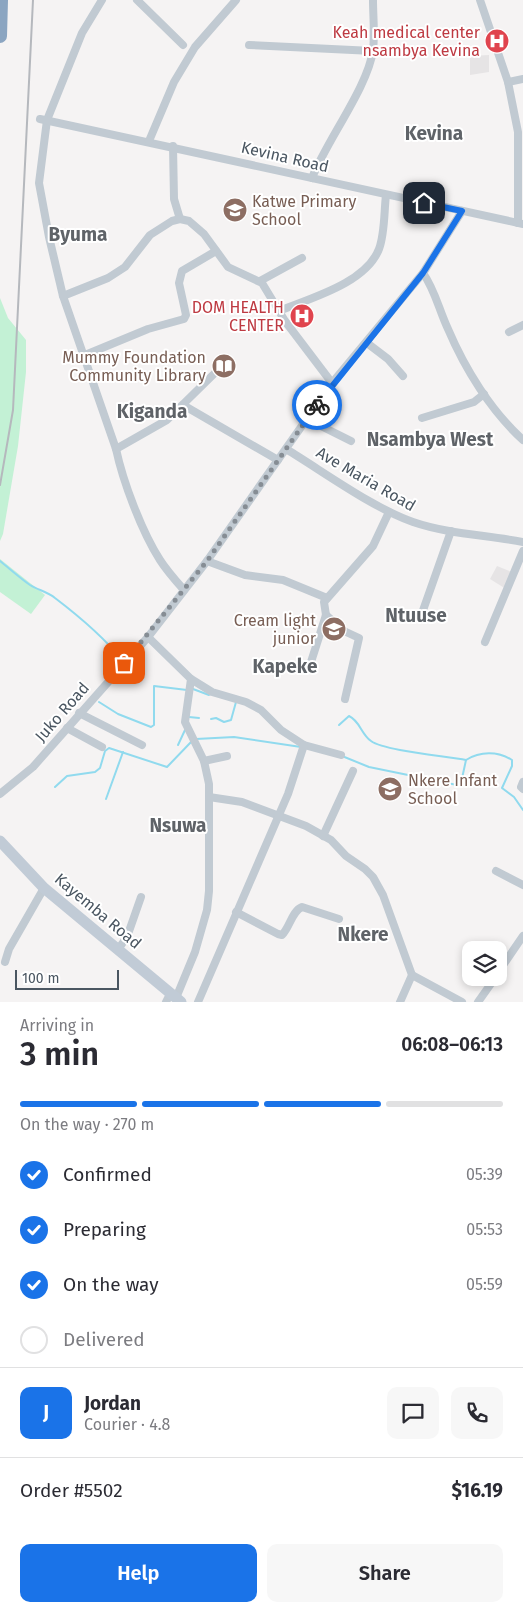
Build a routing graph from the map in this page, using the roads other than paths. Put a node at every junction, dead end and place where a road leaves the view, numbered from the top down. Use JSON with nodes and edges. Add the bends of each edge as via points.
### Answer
{"nodes":[{"id":1,"x":1,"y":0,"type":"edge"},
{"id":2,"x":102,"y":0,"type":"edge"},
{"id":3,"x":137,"y":0,"type":"edge"},
{"id":4,"x":236,"y":0,"type":"edge"},
{"id":5,"x":373,"y":0,"type":"edge"},
{"id":6,"x":480,"y":0,"type":"edge"},
{"id":7,"x":0,"y":36,"type":"edge"},
{"id":8,"x":183,"y":45,"type":"dead end"},
{"id":9,"x":249,"y":45,"type":"dead end"},
{"id":10,"x":373,"y":51,"type":"junction"},
{"id":11,"x":523,"y":79,"type":"edge"},
{"id":12,"x":508,"y":82,"type":"junction"},
{"id":13,"x":44,"y":120,"type":"junction"},
{"id":14,"x":149,"y":141,"type":"junction"},
{"id":15,"x":173,"y":146,"type":"junction"},
{"id":16,"x":312,"y":178,"type":"junction"},
{"id":17,"x":386,"y":195,"type":"junction"},
{"id":18,"x":462,"y":211,"type":"junction"},
{"id":19,"x":180,"y":219,"type":"junction"},
{"id":20,"x":520,"y":223,"type":"edge"},
{"id":21,"x":216,"y":251,"type":"junction"},
{"id":22,"x":302,"y":258,"type":"dead end"},
{"id":23,"x":423,"y":273,"type":"junction"},
{"id":24,"x":260,"y":281,"type":"junction"},
{"id":25,"x":63,"y":296,"type":"junction"},
{"id":26,"x":279,"y":311,"type":"junction"},
{"id":27,"x":523,"y":325,"type":"edge"},
{"id":28,"x":509,"y":332,"type":"dead end"},
{"id":29,"x":367,"y":343,"type":"junction"},
{"id":30,"x":84,"y":355,"type":"junction"},
{"id":31,"x":222,"y":366,"type":"dead end"},
{"id":32,"x":403,"y":376,"type":"dead end"},
{"id":33,"x":332,"y":384,"type":"junction"},
{"id":34,"x":484,"y":394,"type":"junction"},
{"id":35,"x":183,"y":405,"type":"junction"},
{"id":36,"x":422,"y":418,"type":"dead end"},
{"id":37,"x":307,"y":419,"type":"junction"},
{"id":38,"x":523,"y":440,"type":"edge"},
{"id":39,"x":351,"y":442,"type":"dead end"},
{"id":40,"x":116,"y":449,"type":"junction"},
{"id":41,"x":286,"y":449,"type":"junction"},
{"id":42,"x":278,"y":460,"type":"junction"},
{"id":43,"x":389,"y":512,"type":"junction"},
{"id":44,"x":452,"y":531,"type":"junction"},
{"id":45,"x":523,"y":542,"type":"edge"},
{"id":46,"x":523,"y":551,"type":"edge"},
{"id":47,"x":207,"y":561,"type":"junction"},
{"id":48,"x":184,"y":590,"type":"junction"},
{"id":49,"x":327,"y":598,"type":"junction"},
{"id":50,"x":326,"y":615,"type":"junction"},
{"id":51,"x":420,"y":616,"type":"dead end"},
{"id":52,"x":148,"y":637,"type":"junction"},
{"id":53,"x":485,"y":642,"type":"dead end"},
{"id":54,"x":311,"y":662,"type":"dead end"},
{"id":55,"x":191,"y":679,"type":"junction"},
{"id":56,"x":345,"y":699,"type":"dead end"},
{"id":57,"x":79,"y":713,"type":"junction"},
{"id":58,"x":66,"y":728,"type":"junction"},
{"id":59,"x":142,"y":745,"type":"dead end"},
{"id":60,"x":304,"y":745,"type":"junction"},
{"id":61,"x":102,"y":747,"type":"dead end"},
{"id":62,"x":341,"y":755,"type":"dead end"},
{"id":63,"x":227,"y":756,"type":"dead end"},
{"id":64,"x":204,"y":761,"type":"junction"},
{"id":65,"x":354,"y":772,"type":"dead end"},
{"id":66,"x":523,"y":782,"type":"edge"},
{"id":67,"x":523,"y":789,"type":"edge"},
{"id":68,"x":0,"y":794,"type":"edge"},
{"id":69,"x":209,"y":797,"type":"junction"},
{"id":70,"x":279,"y":816,"type":"junction"},
{"id":71,"x":323,"y":836,"type":"junction"},
{"id":72,"x":0,"y":840,"type":"edge"},
{"id":73,"x":496,"y":871,"type":"dead end"},
{"id":74,"x":523,"y":885,"type":"edge"},
{"id":75,"x":44,"y":888,"type":"junction"},
{"id":76,"x":141,"y":897,"type":"dead end"},
{"id":77,"x":236,"y":912,"type":"junction"},
{"id":78,"x":340,"y":919,"type":"dead end"},
{"id":79,"x":523,"y":936,"type":"edge"},
{"id":80,"x":0,"y":947,"type":"edge"},
{"id":81,"x":119,"y":948,"type":"junction"},
{"id":82,"x":9,"y":949,"type":"junction"},
{"id":83,"x":507,"y":960,"type":"edge"},
{"id":84,"x":5,"y":962,"type":"dead end"},
{"id":85,"x":412,"y":975,"type":"junction"},
{"id":86,"x":489,"y":986,"type":"edge"},
{"id":87,"x":173,"y":999,"type":"edge"},
{"id":88,"x":198,"y":1002,"type":"edge"},
{"id":89,"x":400,"y":1002,"type":"edge"},
{"id":90,"x":462,"y":1002,"type":"edge"},
{"id":91,"x":478,"y":1002,"type":"edge"}],
"edges":[{"from":1,"to":7,"type":"highway"},
{"from":2,"to":13,"type":"street","via":[[82,33]]},
{"from":3,"to":8,"type":"street"},
{"from":4,"to":14,"type":"street","via":[[195,47],[174,82]]},
{"from":5,"to":10,"type":"street"},
{"from":6,"to":12,"type":"street"},
{"from":9,"to":10,"type":"street"},
{"from":10,"to":16,"type":"street","via":[[361,84]]},
{"from":11,"to":12,"type":"street"},
{"from":12,"to":20,"type":"street","via":[[518,132]]},
{"from":13,"to":14,"type":"street","name":"Kevina Road"},
{"from":13,"to":25,"type":"street","via":[[39,183]]},
{"from":14,"to":15,"type":"street","name":"Kevina Road"},
{"from":15,"to":16,"type":"street","name":"Kevina Road"},
{"from":15,"to":19,"type":"street","via":[[174,199]]},
{"from":16,"to":17,"type":"street","name":"Kevina Road"},
{"from":17,"to":18,"type":"street","name":"Kevina Road"},
{"from":17,"to":26,"type":"street","via":[[380,246],[367,267],[325,293]]},
{"from":18,"to":20,"type":"street","name":"Kevina Road"},
{"from":18,"to":23,"type":"street","name":"Juko Road"},
{"from":19,"to":21,"type":"street","via":[[196,226]]},
{"from":19,"to":25,"type":"street","via":[[150,235],[125,266],[108,278]]},
{"from":21,"to":24,"type":"street","via":[[228,267]]},
{"from":21,"to":30,"type":"street","via":[[182,271],[179,283],[186,315],[184,319],[148,329]]},
{"from":22,"to":24,"type":"street"},
{"from":23,"to":29,"type":"street","name":"Juko Road"},
{"from":23,"to":34,"type":"street","via":[[449,331]]},
{"from":24,"to":26,"type":"street"},
{"from":25,"to":30,"type":"street"},
{"from":26,"to":33,"type":"street"},
{"from":27,"to":28,"type":"street"},
{"from":29,"to":32,"type":"street"},
{"from":29,"to":33,"type":"street","name":"Juko Road"},
{"from":30,"to":40,"type":"street"},
{"from":31,"to":35,"type":"street"},
{"from":33,"to":37,"type":"street","name":"Juko Road"},
{"from":34,"to":36,"type":"street","via":[[474,402]]},
{"from":34,"to":38,"type":"street"},
{"from":35,"to":40,"type":"street","via":[[156,427]]},
{"from":35,"to":42,"type":"street"},
{"from":37,"to":39,"type":"street"},
{"from":37,"to":41,"type":"street","name":"Juko Road"},
{"from":40,"to":48,"type":"street","via":[[120,469],[153,549]]},
{"from":41,"to":42,"type":"street","name":"Juko Road"},
{"from":41,"to":43,"type":"street","name":"Ave Maria Road"},
{"from":42,"to":47,"type":"street","name":"Juko Road"},
{"from":43,"to":44,"type":"street","name":"Ave Maria Road","via":[[419,524]]},
{"from":43,"to":49,"type":"street","via":[[373,546]]},
{"from":44,"to":45,"type":"street","name":"Ave Maria Road"},
{"from":44,"to":51,"type":"street"},
{"from":46,"to":53,"type":"street"},
{"from":47,"to":48,"type":"street","name":"Juko Road"},
{"from":47,"to":49,"type":"street","via":[[245,575],[283,580]]},
{"from":48,"to":52,"type":"street","name":"Juko Road"},
{"from":49,"to":50,"type":"street","via":[[324,604]]},
{"from":50,"to":54,"type":"street"},
{"from":50,"to":56,"type":"street","via":[[344,631],[359,638]]},
{"from":52,"to":55,"type":"street"},
{"from":52,"to":57,"type":"street","name":"Juko Road"},
{"from":55,"to":60,"type":"street","via":[[212,692],[246,702],[260,710]]},
{"from":55,"to":64,"type":"street","via":[[185,722]]},
{"from":57,"to":58,"type":"street","name":"Juko Road"},
{"from":57,"to":59,"type":"street"},
{"from":58,"to":61,"type":"street"},
{"from":58,"to":68,"type":"street","name":"Juko Road","via":[[33,766]]},
{"from":60,"to":62,"type":"street"},
{"from":60,"to":70,"type":"street"},
{"from":63,"to":64,"type":"street"},
{"from":64,"to":69,"type":"street"},
{"from":65,"to":71,"type":"street"},
{"from":66,"to":67,"type":"street"},
{"from":69,"to":70,"type":"street","via":[[242,802]]},
{"from":69,"to":87,"type":"street","via":[[208,910],[196,952]]},
{"from":70,"to":71,"type":"street"},
{"from":70,"to":77,"type":"street"},
{"from":71,"to":85,"type":"street","via":[[373,877],[383,895]]},
{"from":72,"to":75,"type":"street","name":"Kayemba Road"},
{"from":73,"to":74,"type":"street"},
{"from":75,"to":81,"type":"street","name":"Kayemba Road"},
{"from":75,"to":82,"type":"street"},
{"from":76,"to":81,"type":"street","via":[[127,937]]},
{"from":77,"to":78,"type":"street","via":[[282,935],[298,908]]},
{"from":77,"to":88,"type":"street"},
{"from":79,"to":83,"type":"street"},
{"from":80,"to":82,"type":"street"},
{"from":81,"to":87,"type":"street","name":"Kayemba Road"},
{"from":82,"to":84,"type":"street"},
{"from":85,"to":89,"type":"street"},
{"from":85,"to":90,"type":"street"},
{"from":86,"to":91,"type":"street"}]}
